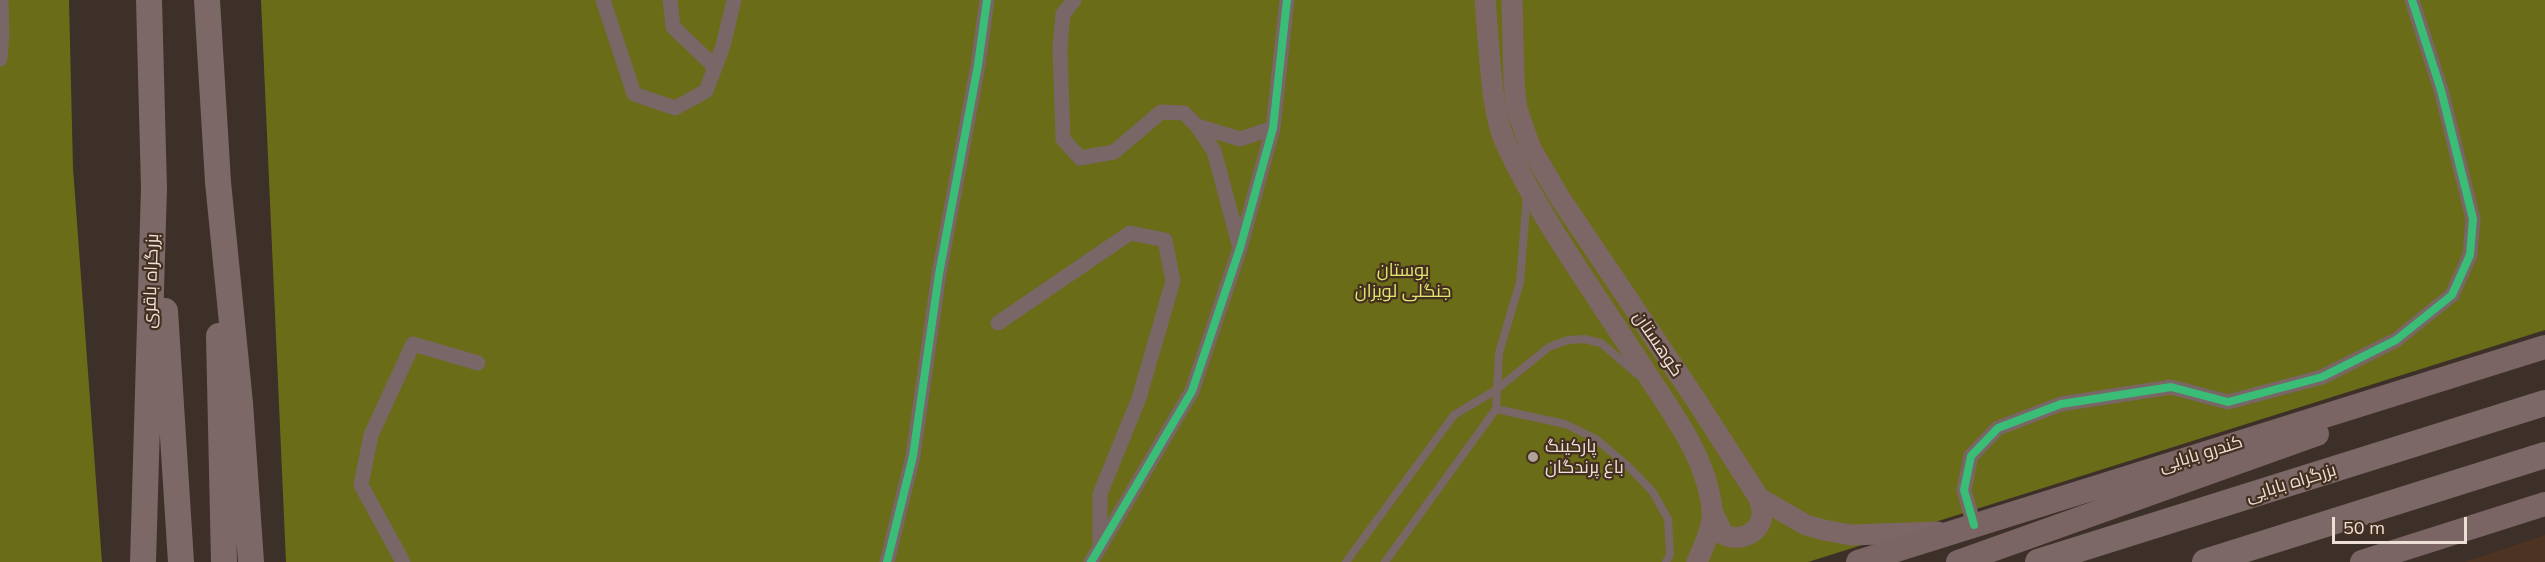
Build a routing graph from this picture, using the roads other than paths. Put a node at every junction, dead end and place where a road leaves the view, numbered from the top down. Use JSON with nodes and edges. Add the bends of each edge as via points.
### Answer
{"nodes":[{"id":1,"x":1,"y":0,"type":"edge"},
{"id":2,"x":149,"y":0,"type":"edge"},
{"id":3,"x":207,"y":0,"type":"edge"},
{"id":4,"x":603,"y":0,"type":"edge"},
{"id":5,"x":670,"y":0,"type":"edge"},
{"id":6,"x":734,"y":0,"type":"edge"},
{"id":7,"x":987,"y":0,"type":"edge"},
{"id":8,"x":1074,"y":0,"type":"edge"},
{"id":9,"x":1287,"y":0,"type":"edge"},
{"id":10,"x":1485,"y":0,"type":"edge"},
{"id":11,"x":1512,"y":0,"type":"edge"},
{"id":12,"x":2412,"y":0,"type":"edge"},
{"id":13,"x":0,"y":59,"type":"edge"},
{"id":14,"x":715,"y":67,"type":"junction"},
{"id":15,"x":1197,"y":126,"type":"junction"},
{"id":16,"x":1273,"y":128,"type":"junction"},
{"id":17,"x":218,"y":182,"type":"junction"},
{"id":18,"x":1527,"y":184,"type":"junction"},
{"id":19,"x":154,"y":188,"type":"junction"},
{"id":20,"x":1240,"y":248,"type":"junction"},
{"id":21,"x":998,"y":323,"type":"dead end"},
{"id":22,"x":2535,"y":350,"type":"edge"},
{"id":23,"x":477,"y":363,"type":"dead end"},
{"id":24,"x":1496,"y":390,"type":"junction"},
{"id":25,"x":1664,"y":400,"type":"junction"},
{"id":26,"x":2545,"y":403,"type":"edge"},
{"id":27,"x":1496,"y":409,"type":"junction"},
{"id":28,"x":2545,"y":455,"type":"edge"},
{"id":29,"x":1759,"y":498,"type":"junction"},
{"id":30,"x":2545,"y":504,"type":"edge"},
{"id":31,"x":1713,"y":513,"type":"junction"},
{"id":32,"x":1963,"y":529,"type":"junction"},
{"id":33,"x":2437,"y":538,"type":"junction"},
{"id":34,"x":1100,"y":544,"type":"junction"},
{"id":35,"x":2415,"y":556,"type":"dead end"},
{"id":36,"x":143,"y":562,"type":"edge"},
{"id":37,"x":181,"y":562,"type":"edge"},
{"id":38,"x":224,"y":562,"type":"edge"},
{"id":39,"x":251,"y":562,"type":"edge"},
{"id":40,"x":403,"y":562,"type":"edge"},
{"id":41,"x":887,"y":562,"type":"edge"},
{"id":42,"x":1091,"y":562,"type":"edge"},
{"id":43,"x":1346,"y":562,"type":"edge"},
{"id":44,"x":1385,"y":562,"type":"edge"},
{"id":45,"x":1666,"y":562,"type":"edge"},
{"id":46,"x":1697,"y":562,"type":"edge"},
{"id":47,"x":1858,"y":562,"type":"edge"},
{"id":48,"x":1958,"y":562,"type":"edge"},
{"id":49,"x":2038,"y":562,"type":"edge"},
{"id":50,"x":2205,"y":562,"type":"edge"},
{"id":51,"x":2362,"y":562,"type":"edge"}],
"edges":[{"from":1,"to":13,"type":"street"},
{"from":2,"to":19,"type":"highway","name":"بزرگراه باقری"},
{"from":3,"to":17,"type":"highway"},
{"from":4,"to":14,"type":"street","via":[[634,94],[675,108],[706,91]]},
{"from":5,"to":14,"type":"street","via":[[673,27]]},
{"from":6,"to":14,"type":"street"},
{"from":7,"to":41,"type":"street","via":[[939,274],[913,456]]},
{"from":8,"to":15,"type":"street","via":[[1064,14],[1060,48],[1063,139],[1080,158],[1114,152],[1161,112],[1184,113]]},
{"from":9,"to":16,"type":"street"},
{"from":10,"to":18,"type":"main road","name":"کوهستان","via":[[1497,114],[1505,142]]},
{"from":11,"to":29,"type":"main road","name":"کوهستان","via":[[1517,109],[1530,147]]},
{"from":12,"to":32,"type":"street","via":[[2441,90],[2472,219],[2470,255],[2452,295],[2396,340],[2322,376],[2228,402],[2171,387],[2061,404],[1998,428],[1971,456],[1964,490]]},
{"from":15,"to":16,"type":"street","via":[[1240,139]]},
{"from":15,"to":20,"type":"street","via":[[1214,151]]},
{"from":16,"to":20,"type":"street"},
{"from":17,"to":38,"type":"highway"},
{"from":17,"to":39,"type":"highway"},
{"from":18,"to":24,"type":"lane","via":[[1520,282],[1499,352]]},
{"from":18,"to":25,"type":"main road","name":"کوهستان"},
{"from":19,"to":36,"type":"highway","name":"بزرگراه باقری"},
{"from":19,"to":37,"type":"highway"},
{"from":20,"to":34,"type":"street","via":[[1191,392]]},
{"from":21,"to":34,"type":"street","via":[[1130,233],[1165,240],[1173,281],[1139,398],[1100,494]]},
{"from":22,"to":32,"type":"main road","name":"کندرو بابایی"},
{"from":22,"to":48,"type":"main road","via":[[2397,406]]},
{"from":23,"to":40,"type":"street","via":[[413,344],[371,435],[361,485]]},
{"from":24,"to":25,"type":"lane","via":[[1549,347],[1584,339],[1601,343]]},
{"from":24,"to":27,"type":"lane"},
{"from":24,"to":43,"type":"lane","via":[[1454,415]]},
{"from":25,"to":31,"type":"main road","name":"کوهستان","via":[[1700,464]]},
{"from":26,"to":49,"type":"highway","name":"بزرگراه بابایی"},
{"from":27,"to":44,"type":"lane"},
{"from":27,"to":45,"type":"lane","via":[[1565,424],[1596,439],[1629,467],[1652,491],[1668,519],[1670,555]]},
{"from":28,"to":50,"type":"highway"},
{"from":29,"to":31,"type":"main road","via":[[1761,519],[1754,530],[1737,539],[1724,534]]},
{"from":29,"to":32,"type":"main road","name":"کوهستان","via":[[1806,525],[1851,535]]},
{"from":30,"to":33,"type":"main road"},
{"from":31,"to":46,"type":"main road","name":"کوهستان"},
{"from":32,"to":47,"type":"main road","name":"کندرو بابایی"},
{"from":33,"to":35,"type":"lane"},
{"from":33,"to":51,"type":"main road"},
{"from":34,"to":42,"type":"street"}]}
